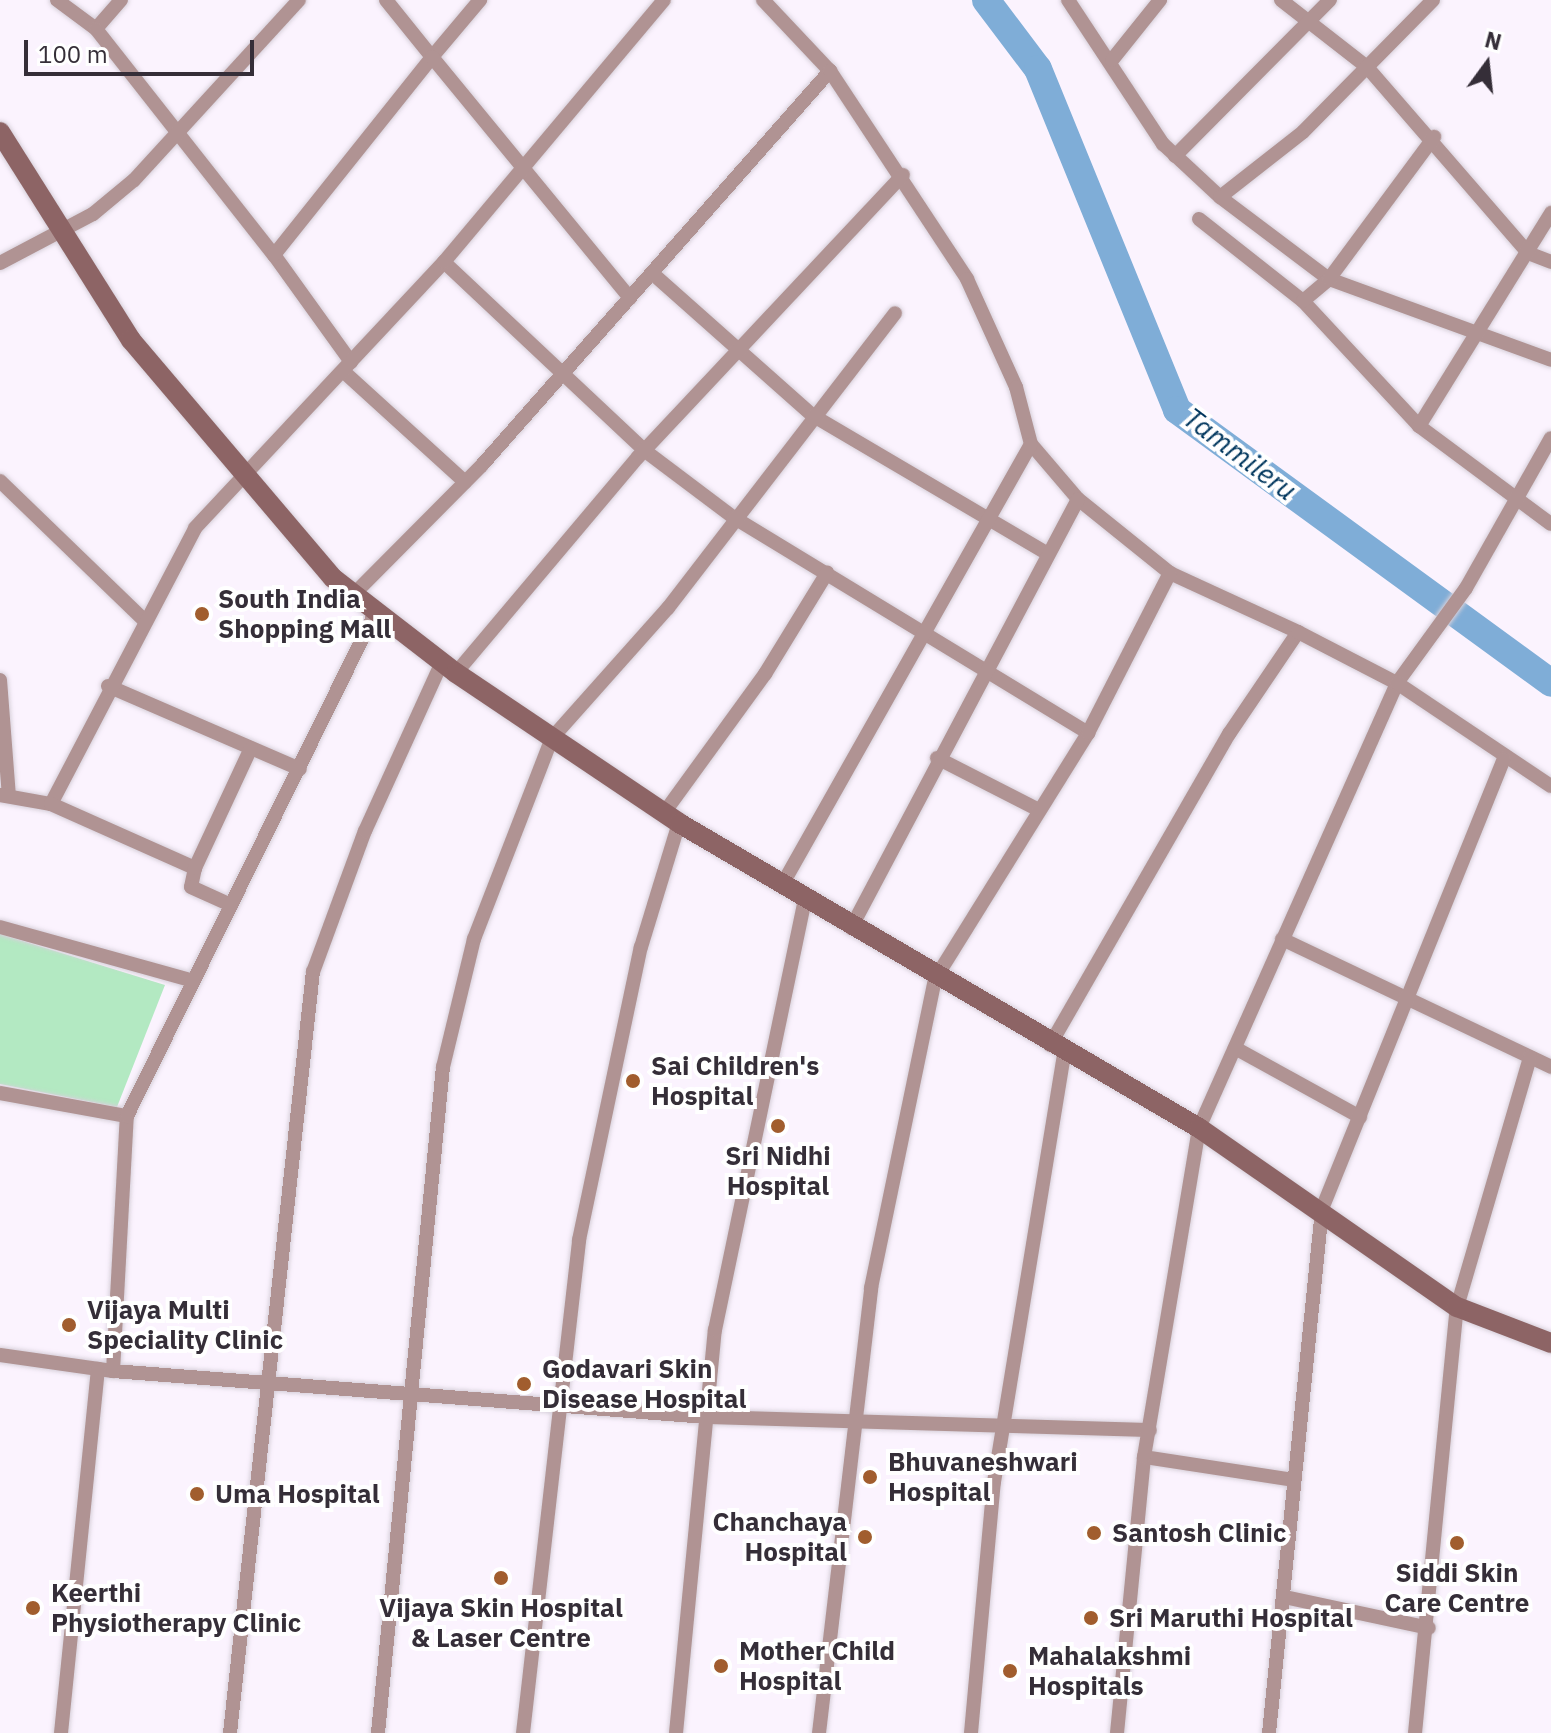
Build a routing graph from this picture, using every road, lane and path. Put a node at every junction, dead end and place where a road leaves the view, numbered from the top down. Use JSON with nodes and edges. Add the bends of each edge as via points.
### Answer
{"nodes":[{"id":1,"x":57,"y":0,"type":"edge"},
{"id":2,"x":121,"y":0,"type":"edge"},
{"id":3,"x":299,"y":0,"type":"edge"},
{"id":4,"x":386,"y":0,"type":"edge"},
{"id":5,"x":480,"y":0,"type":"edge"},
{"id":6,"x":664,"y":0,"type":"edge"},
{"id":7,"x":763,"y":0,"type":"edge"},
{"id":8,"x":1068,"y":0,"type":"edge"},
{"id":9,"x":1160,"y":0,"type":"edge"},
{"id":10,"x":1281,"y":0,"type":"edge"},
{"id":11,"x":1330,"y":0,"type":"edge"},
{"id":12,"x":1433,"y":0,"type":"edge"},
{"id":13,"x":1315,"y":22,"type":"junction"},
{"id":14,"x":96,"y":29,"type":"junction"},
{"id":15,"x":432,"y":57,"type":"junction"},
{"id":16,"x":1112,"y":60,"type":"junction"},
{"id":17,"x":1367,"y":67,"type":"junction"},
{"id":18,"x":830,"y":71,"type":"junction"},
{"id":19,"x":0,"y":132,"type":"edge"},
{"id":20,"x":179,"y":135,"type":"junction"},
{"id":21,"x":1434,"y":137,"type":"junction"},
{"id":22,"x":1175,"y":156,"type":"junction"},
{"id":23,"x":522,"y":174,"type":"junction"},
{"id":24,"x":903,"y":175,"type":"junction"},
{"id":25,"x":1220,"y":197,"type":"junction"},
{"id":26,"x":1551,"y":213,"type":"edge"},
{"id":27,"x":1199,"y":219,"type":"dead end"},
{"id":28,"x":64,"y":227,"type":"junction"},
{"id":29,"x":1528,"y":253,"type":"junction"},
{"id":30,"x":274,"y":255,"type":"junction"},
{"id":31,"x":444,"y":262,"type":"junction"},
{"id":32,"x":1551,"y":262,"type":"edge"},
{"id":33,"x":0,"y":263,"type":"edge"},
{"id":34,"x":652,"y":273,"type":"junction"},
{"id":35,"x":1329,"y":279,"type":"junction"},
{"id":36,"x":630,"y":298,"type":"junction"},
{"id":37,"x":1303,"y":301,"type":"junction"},
{"id":38,"x":895,"y":313,"type":"dead end"},
{"id":39,"x":1475,"y":336,"type":"junction"},
{"id":40,"x":737,"y":350,"type":"junction"},
{"id":41,"x":1551,"y":360,"type":"edge"},
{"id":42,"x":347,"y":366,"type":"junction"},
{"id":43,"x":561,"y":369,"type":"junction"},
{"id":44,"x":812,"y":415,"type":"junction"},
{"id":45,"x":1419,"y":426,"type":"junction"},
{"id":46,"x":1551,"y":438,"type":"edge"},
{"id":47,"x":1031,"y":444,"type":"junction"},
{"id":48,"x":644,"y":450,"type":"junction"},
{"id":49,"x":241,"y":478,"type":"junction"},
{"id":50,"x":0,"y":481,"type":"edge"},
{"id":51,"x":465,"y":482,"type":"junction"},
{"id":52,"x":1078,"y":499,"type":"junction"},
{"id":53,"x":1515,"y":504,"type":"junction"},
{"id":54,"x":733,"y":517,"type":"junction"},
{"id":55,"x":987,"y":521,"type":"junction"},
{"id":56,"x":1551,"y":524,"type":"edge"},
{"id":57,"x":1048,"y":554,"type":"junction"},
{"id":58,"x":827,"y":573,"type":"junction"},
{"id":59,"x":1170,"y":573,"type":"junction"},
{"id":60,"x":354,"y":594,"type":"junction"},
{"id":61,"x":376,"y":611,"type":"junction"},
{"id":62,"x":143,"y":619,"type":"junction"},
{"id":63,"x":1298,"y":632,"type":"junction"},
{"id":64,"x":922,"y":636,"type":"junction"},
{"id":65,"x":449,"y":667,"type":"junction"},
{"id":66,"x":984,"y":674,"type":"junction"},
{"id":67,"x":0,"y":680,"type":"edge"},
{"id":68,"x":1397,"y":683,"type":"junction"},
{"id":69,"x":108,"y":686,"type":"junction"},
{"id":70,"x":1088,"y":733,"type":"junction"},
{"id":71,"x":552,"y":738,"type":"junction"},
{"id":72,"x":251,"y":748,"type":"junction"},
{"id":73,"x":937,"y":758,"type":"junction"},
{"id":74,"x":1504,"y":759,"type":"junction"},
{"id":75,"x":300,"y":769,"type":"junction"},
{"id":76,"x":1551,"y":786,"type":"edge"},
{"id":77,"x":4,"y":796,"type":"edge"},
{"id":78,"x":51,"y":804,"type":"junction"},
{"id":79,"x":1039,"y":810,"type":"junction"},
{"id":80,"x":672,"y":818,"type":"junction"},
{"id":81,"x":195,"y":868,"type":"junction"},
{"id":82,"x":782,"y":885,"type":"junction"},
{"id":83,"x":805,"y":899,"type":"junction"},
{"id":84,"x":231,"y":905,"type":"junction"},
{"id":85,"x":0,"y":927,"type":"edge"},
{"id":86,"x":851,"y":928,"type":"junction"},
{"id":87,"x":1282,"y":939,"type":"junction"},
{"id":88,"x":935,"y":979,"type":"junction"},
{"id":89,"x":190,"y":980,"type":"junction"},
{"id":90,"x":1404,"y":1001,"type":"junction"},
{"id":91,"x":1235,"y":1048,"type":"junction"},
{"id":92,"x":1057,"y":1049,"type":"junction"},
{"id":93,"x":1530,"y":1057,"type":"junction"},
{"id":94,"x":1551,"y":1067,"type":"edge"},
{"id":95,"x":0,"y":1093,"type":"edge"},
{"id":96,"x":127,"y":1116,"type":"junction"},
{"id":97,"x":1360,"y":1117,"type":"junction"},
{"id":98,"x":1199,"y":1128,"type":"junction"},
{"id":99,"x":1322,"y":1209,"type":"junction"},
{"id":100,"x":1457,"y":1307,"type":"junction"},
{"id":101,"x":1551,"y":1343,"type":"edge"},
{"id":102,"x":0,"y":1355,"type":"edge"},
{"id":103,"x":106,"y":1370,"type":"junction"},
{"id":104,"x":265,"y":1379,"type":"junction"},
{"id":105,"x":409,"y":1397,"type":"junction"},
{"id":106,"x":563,"y":1408,"type":"junction"},
{"id":107,"x":707,"y":1417,"type":"junction"},
{"id":108,"x":856,"y":1425,"type":"junction"},
{"id":109,"x":1003,"y":1429,"type":"junction"},
{"id":110,"x":1150,"y":1430,"type":"junction"},
{"id":111,"x":1144,"y":1457,"type":"junction"},
{"id":112,"x":1294,"y":1480,"type":"junction"},
{"id":113,"x":1285,"y":1597,"type":"junction"},
{"id":114,"x":1429,"y":1628,"type":"junction"},
{"id":115,"x":61,"y":1733,"type":"edge"},
{"id":116,"x":230,"y":1733,"type":"edge"},
{"id":117,"x":378,"y":1733,"type":"edge"},
{"id":118,"x":523,"y":1733,"type":"edge"},
{"id":119,"x":676,"y":1733,"type":"edge"},
{"id":120,"x":819,"y":1733,"type":"edge"},
{"id":121,"x":971,"y":1733,"type":"edge"},
{"id":122,"x":1117,"y":1733,"type":"edge"},
{"id":123,"x":1269,"y":1733,"type":"edge"},
{"id":124,"x":1415,"y":1733,"type":"edge"}],
"edges":[{"from":1,"to":14,"type":"street"},
{"from":2,"to":14,"type":"street"},
{"from":3,"to":20,"type":"street"},
{"from":4,"to":15,"type":"street"},
{"from":5,"to":15,"type":"street"},
{"from":6,"to":23,"type":"street"},
{"from":7,"to":18,"type":"street"},
{"from":8,"to":16,"type":"street"},
{"from":9,"to":16,"type":"street"},
{"from":10,"to":13,"type":"street"},
{"from":11,"to":13,"type":"street"},
{"from":12,"to":17,"type":"street"},
{"from":13,"to":17,"type":"street"},
{"from":13,"to":22,"type":"street"},
{"from":14,"to":20,"type":"street"},
{"from":15,"to":23,"type":"street"},
{"from":15,"to":30,"type":"street"},
{"from":16,"to":22,"type":"street"},
{"from":17,"to":21,"type":"street"},
{"from":17,"to":25,"type":"street","via":[[1303,132]]},
{"from":18,"to":24,"type":"street"},
{"from":18,"to":34,"type":"street"},
{"from":19,"to":28,"type":"main road"},
{"from":20,"to":28,"type":"street","via":[[93,214]]},
{"from":20,"to":30,"type":"street"},
{"from":21,"to":29,"type":"street"},
{"from":21,"to":35,"type":"street"},
{"from":22,"to":25,"type":"street"},
{"from":23,"to":31,"type":"street"},
{"from":23,"to":36,"type":"street"},
{"from":24,"to":40,"type":"street"},
{"from":24,"to":47,"type":"street","via":[[967,279],[1016,387]]},
{"from":25,"to":35,"type":"street"},
{"from":26,"to":29,"type":"street"},
{"from":27,"to":37,"type":"street"},
{"from":28,"to":33,"type":"street"},
{"from":28,"to":49,"type":"main road","via":[[131,340]]},
{"from":29,"to":32,"type":"street"},
{"from":29,"to":39,"type":"street"},
{"from":30,"to":42,"type":"street"},
{"from":31,"to":42,"type":"street"},
{"from":31,"to":43,"type":"street"},
{"from":34,"to":36,"type":"street"},
{"from":34,"to":40,"type":"street"},
{"from":35,"to":37,"type":"street"},
{"from":35,"to":39,"type":"street"},
{"from":36,"to":43,"type":"street"},
{"from":37,"to":45,"type":"street"},
{"from":38,"to":44,"type":"street"},
{"from":39,"to":41,"type":"street"},
{"from":39,"to":45,"type":"street"},
{"from":40,"to":44,"type":"street"},
{"from":40,"to":48,"type":"street"},
{"from":42,"to":49,"type":"street"},
{"from":42,"to":51,"type":"street"},
{"from":43,"to":48,"type":"street"},
{"from":43,"to":51,"type":"street"},
{"from":44,"to":54,"type":"street"},
{"from":44,"to":55,"type":"street"},
{"from":45,"to":53,"type":"street"},
{"from":46,"to":53,"type":"street"},
{"from":47,"to":52,"type":"street"},
{"from":47,"to":55,"type":"street"},
{"from":48,"to":54,"type":"street"},
{"from":48,"to":65,"type":"street"},
{"from":49,"to":60,"type":"main road"},
{"from":49,"to":62,"type":"street","via":[[195,528]]},
{"from":50,"to":62,"type":"street"},
{"from":51,"to":60,"type":"street"},
{"from":52,"to":57,"type":"street"},
{"from":52,"to":59,"type":"street"},
{"from":53,"to":56,"type":"street"},
{"from":53,"to":68,"type":"street","via":[[1414,668]]},
{"from":54,"to":58,"type":"street"},
{"from":54,"to":71,"type":"street","via":[[668,608]]},
{"from":55,"to":57,"type":"street"},
{"from":55,"to":64,"type":"street"},
{"from":57,"to":66,"type":"street"},
{"from":58,"to":64,"type":"street"},
{"from":58,"to":80,"type":"street"},
{"from":59,"to":63,"type":"street"},
{"from":59,"to":70,"type":"street"},
{"from":60,"to":61,"type":"main road"},
{"from":61,"to":65,"type":"main road"},
{"from":61,"to":75,"type":"street"},
{"from":62,"to":69,"type":"street"},
{"from":63,"to":68,"type":"street"},
{"from":63,"to":92,"type":"street","via":[[1229,734]]},
{"from":64,"to":66,"type":"street"},
{"from":64,"to":82,"type":"street"},
{"from":65,"to":71,"type":"main road"},
{"from":65,"to":104,"type":"street","via":[[365,831],[313,972]]},
{"from":66,"to":70,"type":"street"},
{"from":66,"to":73,"type":"street"},
{"from":67,"to":77,"type":"street"},
{"from":68,"to":74,"type":"street"},
{"from":68,"to":87,"type":"street"},
{"from":69,"to":72,"type":"street"},
{"from":69,"to":78,"type":"street"},
{"from":70,"to":79,"type":"street"},
{"from":71,"to":80,"type":"main road"},
{"from":71,"to":105,"type":"street","via":[[474,939],[443,1067]]},
{"from":72,"to":75,"type":"street"},
{"from":72,"to":81,"type":"street"},
{"from":73,"to":79,"type":"street"},
{"from":73,"to":86,"type":"street"},
{"from":74,"to":76,"type":"street"},
{"from":74,"to":90,"type":"street"},
{"from":75,"to":84,"type":"street"},
{"from":77,"to":78,"type":"street"},
{"from":78,"to":81,"type":"street"},
{"from":79,"to":88,"type":"street"},
{"from":80,"to":82,"type":"main road"},
{"from":80,"to":106,"type":"street","via":[[588,1193]]},
{"from":81,"to":84,"type":"street","via":[[191,887]]},
{"from":82,"to":83,"type":"main road"},
{"from":83,"to":86,"type":"main road"},
{"from":83,"to":107,"type":"street","via":[[726,1264]]},
{"from":84,"to":89,"type":"street"},
{"from":85,"to":89,"type":"street"},
{"from":86,"to":88,"type":"main road"},
{"from":87,"to":90,"type":"street"},
{"from":87,"to":91,"type":"street"},
{"from":88,"to":92,"type":"main road"},
{"from":88,"to":108,"type":"street","via":[[877,1252]]},
{"from":89,"to":96,"type":"street"},
{"from":90,"to":93,"type":"street"},
{"from":90,"to":97,"type":"street"},
{"from":91,"to":97,"type":"street"},
{"from":91,"to":98,"type":"street"},
{"from":92,"to":98,"type":"main road"},
{"from":92,"to":109,"type":"street"},
{"from":93,"to":94,"type":"street"},
{"from":93,"to":100,"type":"street"},
{"from":95,"to":96,"type":"street"},
{"from":96,"to":103,"type":"street"},
{"from":97,"to":99,"type":"street"},
{"from":98,"to":99,"type":"main road"},
{"from":98,"to":110,"type":"street"},
{"from":99,"to":100,"type":"main road"},
{"from":99,"to":112,"type":"street"},
{"from":100,"to":101,"type":"main road"},
{"from":100,"to":114,"type":"street"},
{"from":102,"to":103,"type":"street"},
{"from":103,"to":104,"type":"street"},
{"from":103,"to":115,"type":"street"},
{"from":104,"to":105,"type":"street"},
{"from":104,"to":116,"type":"street"},
{"from":105,"to":106,"type":"street"},
{"from":105,"to":117,"type":"street"},
{"from":106,"to":107,"type":"street"},
{"from":106,"to":118,"type":"street"},
{"from":107,"to":108,"type":"street"},
{"from":107,"to":119,"type":"street"},
{"from":108,"to":109,"type":"street"},
{"from":108,"to":120,"type":"street"},
{"from":109,"to":110,"type":"street"},
{"from":109,"to":121,"type":"street"},
{"from":110,"to":111,"type":"street"},
{"from":111,"to":112,"type":"street"},
{"from":111,"to":122,"type":"street"},
{"from":112,"to":113,"type":"street"},
{"from":113,"to":114,"type":"street"},
{"from":113,"to":123,"type":"street"},
{"from":114,"to":124,"type":"street"}]}
